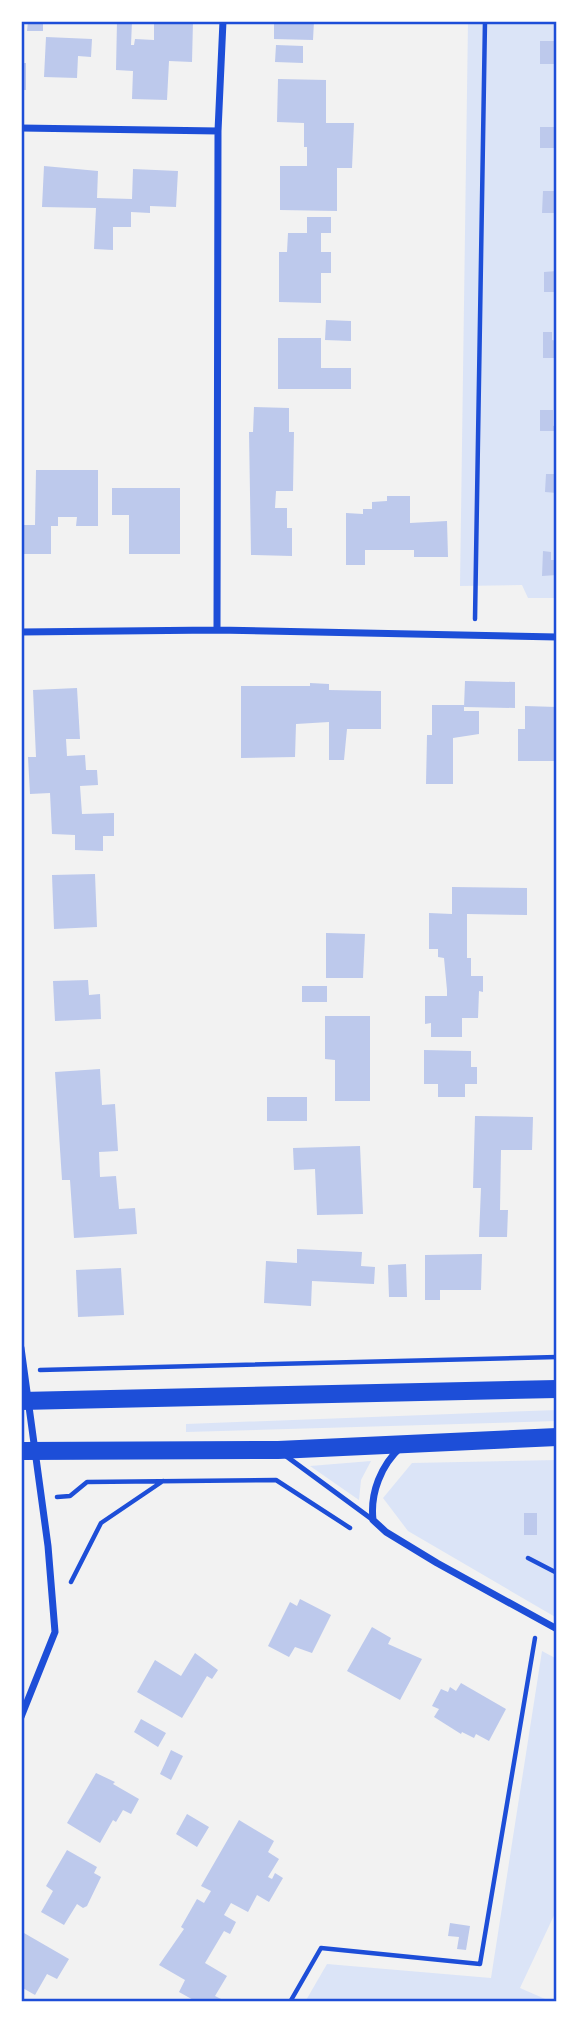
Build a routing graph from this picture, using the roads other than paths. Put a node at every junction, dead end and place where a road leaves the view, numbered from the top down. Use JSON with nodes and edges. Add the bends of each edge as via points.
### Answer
{"nodes":[{"id":1,"x":223,"y":21,"type":"edge"},
{"id":2,"x":21,"y":128,"type":"edge"},
{"id":3,"x":218,"y":131,"type":"junction"},
{"id":4,"x":217,"y":631,"type":"junction"},
{"id":5,"x":21,"y":632,"type":"edge"},
{"id":6,"x":557,"y":637,"type":"edge"},
{"id":7,"x":21,"y":1348,"type":"edge"},
{"id":8,"x":23,"y":1371,"type":"edge"},
{"id":9,"x":557,"y":1389,"type":"edge"},
{"id":10,"x":24,"y":1401,"type":"edge"},
{"id":11,"x":557,"y":1437,"type":"edge"},
{"id":12,"x":405,"y":1444,"type":"junction"},
{"id":13,"x":278,"y":1450,"type":"junction"},
{"id":14,"x":28,"y":1451,"type":"edge"},
{"id":15,"x":373,"y":1520,"type":"junction"},
{"id":16,"x":557,"y":1629,"type":"edge"},
{"id":17,"x":21,"y":1717,"type":"edge"}],
"edges":[{"from":1,"to":3,"type":"street"},
{"from":2,"to":3,"type":"street"},
{"from":3,"to":4,"type":"street"},
{"from":4,"to":5,"type":"street"},
{"from":4,"to":6,"type":"street"},
{"from":7,"to":8,"type":"street"},
{"from":8,"to":10,"type":"street"},
{"from":9,"to":10,"type":"main road"},
{"from":10,"to":14,"type":"street"},
{"from":11,"to":12,"type":"main road"},
{"from":12,"to":13,"type":"main road"},
{"from":12,"to":15,"type":"street","via":[[393,1454],[370,1499]]},
{"from":13,"to":14,"type":"main road"},
{"from":13,"to":15,"type":"lane"},
{"from":14,"to":17,"type":"street","via":[[41,1497],[55,1632]]},
{"from":15,"to":16,"type":"street","via":[[386,1532]]}]}
